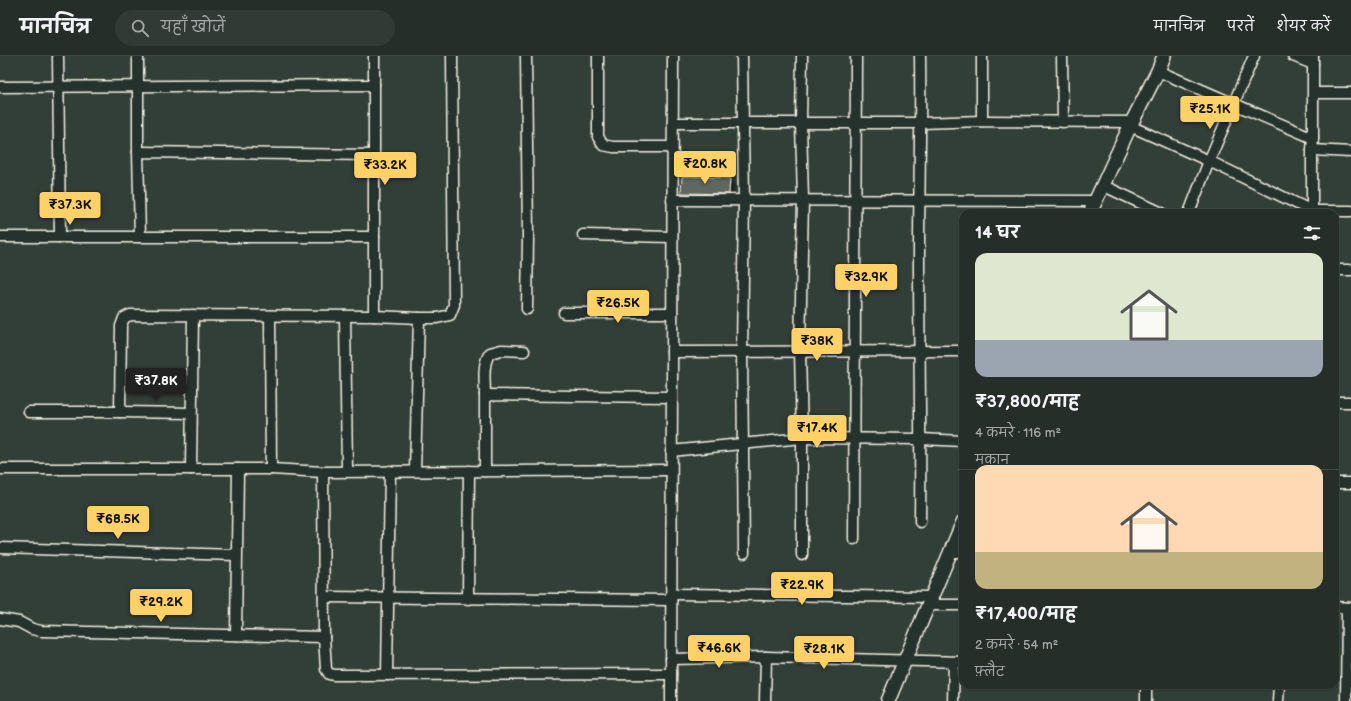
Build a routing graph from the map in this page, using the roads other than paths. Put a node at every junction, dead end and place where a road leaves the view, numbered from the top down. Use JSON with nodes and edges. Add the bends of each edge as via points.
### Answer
{"nodes":[{"id":1,"x":58,"y":56,"type":"edge"},
{"id":2,"x":138,"y":56,"type":"edge"},
{"id":3,"x":374,"y":56,"type":"edge"},
{"id":4,"x":452,"y":56,"type":"edge"},
{"id":5,"x":526,"y":56,"type":"edge"},
{"id":6,"x":598,"y":56,"type":"edge"},
{"id":7,"x":673,"y":56,"type":"edge"},
{"id":8,"x":742,"y":56,"type":"edge"},
{"id":9,"x":802,"y":56,"type":"edge"},
{"id":10,"x":856,"y":56,"type":"edge"},
{"id":11,"x":920,"y":56,"type":"edge"},
{"id":12,"x":982,"y":56,"type":"edge"},
{"id":13,"x":1062,"y":56,"type":"edge"},
{"id":14,"x":1164,"y":56,"type":"edge"},
{"id":15,"x":1254,"y":56,"type":"edge"},
{"id":16,"x":1293,"y":56,"type":"edge"},
{"id":17,"x":1313,"y":60,"type":"edge"},
{"id":18,"x":1158,"y":70,"type":"junction"},
{"id":19,"x":374,"y":85,"type":"junction"},
{"id":20,"x":138,"y":86,"type":"junction"},
{"id":21,"x":0,"y":87,"type":"edge"},
{"id":22,"x":58,"y":87,"type":"junction"},
{"id":23,"x":1314,"y":93,"type":"junction"},
{"id":24,"x":1351,"y":93,"type":"edge"},
{"id":25,"x":1233,"y":103,"type":"junction"},
{"id":26,"x":982,"y":121,"type":"junction"},
{"id":27,"x":1063,"y":122,"type":"junction"},
{"id":28,"x":673,"y":123,"type":"junction"},
{"id":29,"x":743,"y":123,"type":"junction"},
{"id":30,"x":801,"y":123,"type":"junction"},
{"id":31,"x":856,"y":123,"type":"junction"},
{"id":32,"x":921,"y":123,"type":"junction"},
{"id":33,"x":1131,"y":124,"type":"junction"},
{"id":34,"x":1313,"y":138,"type":"junction"},
{"id":35,"x":672,"y":147,"type":"junction"},
{"id":36,"x":1312,"y":150,"type":"junction"},
{"id":37,"x":138,"y":152,"type":"junction"},
{"id":38,"x":1351,"y":152,"type":"edge"},
{"id":39,"x":374,"y":155,"type":"junction"},
{"id":40,"x":1209,"y":162,"type":"junction"},
{"id":41,"x":1102,"y":185,"type":"junction"},
{"id":42,"x":672,"y":200,"type":"junction"},
{"id":43,"x":744,"y":200,"type":"junction"},
{"id":44,"x":803,"y":200,"type":"junction"},
{"id":45,"x":855,"y":200,"type":"junction"},
{"id":46,"x":919,"y":201,"type":"junction"},
{"id":47,"x":1093,"y":207,"type":"edge"},
{"id":48,"x":1153,"y":209,"type":"edge"},
{"id":49,"x":1191,"y":209,"type":"edge"},
{"id":50,"x":1308,"y":209,"type":"edge"},
{"id":51,"x":1312,"y":209,"type":"edge"},
{"id":52,"x":1339,"y":211,"type":"edge"},
{"id":53,"x":1351,"y":211,"type":"edge"},
{"id":54,"x":583,"y":235,"type":"dead end"},
{"id":55,"x":672,"y":236,"type":"junction"},
{"id":56,"x":0,"y":237,"type":"edge"},
{"id":57,"x":60,"y":237,"type":"junction"},
{"id":58,"x":140,"y":237,"type":"junction"},
{"id":59,"x":374,"y":237,"type":"junction"},
{"id":60,"x":1339,"y":270,"type":"edge"},
{"id":61,"x":1351,"y":270,"type":"edge"},
{"id":62,"x":527,"y":309,"type":"dead end"},
{"id":63,"x":564,"y":313,"type":"dead end"},
{"id":64,"x":672,"y":313,"type":"junction"},
{"id":65,"x":193,"y":315,"type":"junction"},
{"id":66,"x":270,"y":316,"type":"junction"},
{"id":67,"x":345,"y":316,"type":"junction"},
{"id":68,"x":374,"y":316,"type":"junction"},
{"id":69,"x":419,"y":318,"type":"junction"},
{"id":70,"x":524,"y":351,"type":"dead end"},
{"id":71,"x":855,"y":351,"type":"junction"},
{"id":72,"x":919,"y":351,"type":"junction"},
{"id":73,"x":959,"y":351,"type":"edge"},
{"id":74,"x":672,"y":352,"type":"junction"},
{"id":75,"x":742,"y":352,"type":"junction"},
{"id":76,"x":800,"y":352,"type":"junction"},
{"id":77,"x":485,"y":394,"type":"junction"},
{"id":78,"x":672,"y":397,"type":"junction"},
{"id":79,"x":1339,"y":402,"type":"edge"},
{"id":80,"x":1351,"y":402,"type":"edge"},
{"id":81,"x":29,"y":412,"type":"dead end"},
{"id":82,"x":120,"y":412,"type":"junction"},
{"id":83,"x":191,"y":413,"type":"junction"},
{"id":84,"x":802,"y":438,"type":"junction"},
{"id":85,"x":854,"y":438,"type":"junction"},
{"id":86,"x":921,"y":439,"type":"junction"},
{"id":87,"x":959,"y":441,"type":"edge"},
{"id":88,"x":744,"y":444,"type":"junction"},
{"id":89,"x":672,"y":452,"type":"junction"},
{"id":90,"x":0,"y":469,"type":"edge"},
{"id":91,"x":191,"y":469,"type":"junction"},
{"id":92,"x":238,"y":469,"type":"junction"},
{"id":93,"x":271,"y":469,"type":"junction"},
{"id":94,"x":672,"y":470,"type":"junction"},
{"id":95,"x":390,"y":471,"type":"junction"},
{"id":96,"x":415,"y":471,"type":"junction"},
{"id":97,"x":469,"y":471,"type":"junction"},
{"id":98,"x":485,"y":471,"type":"junction"},
{"id":99,"x":323,"y":472,"type":"junction"},
{"id":100,"x":347,"y":472,"type":"junction"},
{"id":101,"x":1339,"y":483,"type":"edge"},
{"id":102,"x":1351,"y":483,"type":"edge"},
{"id":103,"x":920,"y":522,"type":"dead end"},
{"id":104,"x":854,"y":539,"type":"dead end"},
{"id":105,"x":959,"y":542,"type":"edge"},
{"id":106,"x":0,"y":548,"type":"edge"},
{"id":107,"x":957,"y":552,"type":"edge"},
{"id":108,"x":744,"y":553,"type":"dead end"},
{"id":109,"x":236,"y":555,"type":"junction"},
{"id":110,"x":802,"y":555,"type":"dead end"},
{"id":111,"x":324,"y":597,"type":"junction"},
{"id":112,"x":671,"y":597,"type":"junction"},
{"id":113,"x":388,"y":598,"type":"junction"},
{"id":114,"x":468,"y":598,"type":"junction"},
{"id":115,"x":931,"y":601,"type":"junction"},
{"id":116,"x":959,"y":604,"type":"edge"},
{"id":117,"x":1339,"y":607,"type":"edge"},
{"id":118,"x":1349,"y":608,"type":"edge"},
{"id":119,"x":0,"y":619,"type":"edge"},
{"id":120,"x":236,"y":635,"type":"junction"},
{"id":121,"x":324,"y":637,"type":"junction"},
{"id":122,"x":766,"y":657,"type":"junction"},
{"id":123,"x":671,"y":659,"type":"junction"},
{"id":124,"x":905,"y":661,"type":"junction"},
{"id":125,"x":958,"y":662,"type":"edge"},
{"id":126,"x":1349,"y":670,"type":"edge"},
{"id":127,"x":671,"y":674,"type":"junction"},
{"id":128,"x":387,"y":676,"type":"junction"},
{"id":129,"x":1146,"y":689,"type":"edge"},
{"id":130,"x":1279,"y":689,"type":"edge"},
{"id":131,"x":671,"y":701,"type":"edge"},
{"id":132,"x":765,"y":701,"type":"edge"},
{"id":133,"x":888,"y":701,"type":"edge"},
{"id":134,"x":953,"y":701,"type":"edge"},
{"id":135,"x":1146,"y":701,"type":"edge"},
{"id":136,"x":1278,"y":701,"type":"edge"},
{"id":137,"x":1346,"y":701,"type":"edge"}],
"edges":[{"from":1,"to":22,"type":"street"},
{"from":2,"to":20,"type":"street"},
{"from":3,"to":19,"type":"street"},
{"from":4,"to":69,"type":"street","via":[[454,305],[446,317]]},
{"from":5,"to":62,"type":"street"},
{"from":6,"to":35,"type":"street","via":[[598,137],[603,145]]},
{"from":7,"to":28,"type":"street"},
{"from":8,"to":29,"type":"street"},
{"from":9,"to":30,"type":"street"},
{"from":10,"to":31,"type":"street"},
{"from":11,"to":32,"type":"street"},
{"from":12,"to":26,"type":"street"},
{"from":13,"to":27,"type":"street"},
{"from":14,"to":18,"type":"street"},
{"from":15,"to":25,"type":"street"},
{"from":16,"to":17,"type":"street"},
{"from":17,"to":23,"type":"street"},
{"from":18,"to":25,"type":"street"},
{"from":18,"to":33,"type":"street"},
{"from":19,"to":20,"type":"street"},
{"from":19,"to":39,"type":"street"},
{"from":20,"to":22,"type":"street"},
{"from":20,"to":37,"type":"street"},
{"from":21,"to":22,"type":"street"},
{"from":22,"to":57,"type":"street"},
{"from":23,"to":24,"type":"street"},
{"from":23,"to":34,"type":"street"},
{"from":25,"to":34,"type":"street"},
{"from":25,"to":40,"type":"street"},
{"from":26,"to":27,"type":"street"},
{"from":26,"to":32,"type":"street"},
{"from":27,"to":33,"type":"street"},
{"from":28,"to":29,"type":"street"},
{"from":28,"to":35,"type":"street"},
{"from":29,"to":30,"type":"street"},
{"from":29,"to":43,"type":"street"},
{"from":30,"to":31,"type":"street"},
{"from":30,"to":44,"type":"street"},
{"from":31,"to":32,"type":"street"},
{"from":31,"to":45,"type":"street"},
{"from":32,"to":46,"type":"street"},
{"from":33,"to":40,"type":"street"},
{"from":33,"to":41,"type":"street"},
{"from":34,"to":36,"type":"street"},
{"from":35,"to":42,"type":"street"},
{"from":36,"to":38,"type":"street"},
{"from":36,"to":51,"type":"street"},
{"from":37,"to":39,"type":"street"},
{"from":37,"to":58,"type":"street"},
{"from":39,"to":59,"type":"street"},
{"from":40,"to":49,"type":"street"},
{"from":40,"to":50,"type":"street"},
{"from":41,"to":47,"type":"street"},
{"from":41,"to":48,"type":"street"},
{"from":42,"to":43,"type":"street"},
{"from":42,"to":55,"type":"street"},
{"from":43,"to":44,"type":"street"},
{"from":43,"to":75,"type":"street"},
{"from":44,"to":45,"type":"street"},
{"from":44,"to":76,"type":"street"},
{"from":45,"to":46,"type":"street"},
{"from":45,"to":71,"type":"street"},
{"from":46,"to":47,"type":"street"},
{"from":46,"to":72,"type":"street"},
{"from":52,"to":53,"type":"street"},
{"from":54,"to":55,"type":"street"},
{"from":55,"to":64,"type":"street"},
{"from":56,"to":57,"type":"street"},
{"from":57,"to":58,"type":"street"},
{"from":58,"to":59,"type":"street"},
{"from":59,"to":68,"type":"street"},
{"from":60,"to":61,"type":"street"},
{"from":63,"to":64,"type":"street"},
{"from":64,"to":74,"type":"street"},
{"from":65,"to":66,"type":"street"},
{"from":65,"to":82,"type":"street","via":[[133,314],[124,318],[120,333]]},
{"from":65,"to":83,"type":"street"},
{"from":66,"to":67,"type":"street"},
{"from":66,"to":93,"type":"street"},
{"from":67,"to":68,"type":"street"},
{"from":67,"to":100,"type":"street"},
{"from":68,"to":69,"type":"street"},
{"from":69,"to":96,"type":"street"},
{"from":70,"to":77,"type":"street","via":[[501,350],[490,353],[485,366]]},
{"from":71,"to":72,"type":"street"},
{"from":71,"to":76,"type":"street"},
{"from":71,"to":85,"type":"street"},
{"from":72,"to":73,"type":"street"},
{"from":72,"to":86,"type":"street"},
{"from":74,"to":75,"type":"street"},
{"from":74,"to":78,"type":"street"},
{"from":75,"to":76,"type":"street"},
{"from":75,"to":88,"type":"street"},
{"from":76,"to":84,"type":"street"},
{"from":77,"to":78,"type":"street"},
{"from":77,"to":98,"type":"street"},
{"from":78,"to":89,"type":"street"},
{"from":79,"to":80,"type":"street"},
{"from":81,"to":82,"type":"street"},
{"from":82,"to":83,"type":"street"},
{"from":83,"to":91,"type":"street"},
{"from":84,"to":85,"type":"street"},
{"from":84,"to":88,"type":"street"},
{"from":84,"to":110,"type":"street"},
{"from":85,"to":86,"type":"street"},
{"from":85,"to":104,"type":"street"},
{"from":86,"to":87,"type":"street"},
{"from":86,"to":103,"type":"street"},
{"from":88,"to":89,"type":"street"},
{"from":88,"to":108,"type":"street"},
{"from":89,"to":94,"type":"street"},
{"from":90,"to":91,"type":"street"},
{"from":91,"to":92,"type":"street"},
{"from":92,"to":93,"type":"street"},
{"from":92,"to":109,"type":"street"},
{"from":93,"to":99,"type":"street"},
{"from":94,"to":98,"type":"street"},
{"from":94,"to":112,"type":"street"},
{"from":95,"to":96,"type":"street"},
{"from":95,"to":100,"type":"street"},
{"from":95,"to":113,"type":"street"},
{"from":96,"to":97,"type":"street"},
{"from":97,"to":98,"type":"street"},
{"from":97,"to":114,"type":"street"},
{"from":99,"to":100,"type":"street"},
{"from":99,"to":111,"type":"street"},
{"from":101,"to":102,"type":"street"},
{"from":105,"to":107,"type":"street"},
{"from":106,"to":109,"type":"street"},
{"from":107,"to":115,"type":"street"},
{"from":109,"to":120,"type":"street"},
{"from":111,"to":113,"type":"street"},
{"from":111,"to":121,"type":"street"},
{"from":112,"to":114,"type":"street"},
{"from":112,"to":115,"type":"street"},
{"from":112,"to":123,"type":"street"},
{"from":113,"to":114,"type":"street"},
{"from":113,"to":128,"type":"street"},
{"from":115,"to":116,"type":"street"},
{"from":115,"to":124,"type":"street"},
{"from":117,"to":118,"type":"street"},
{"from":118,"to":126,"type":"street"},
{"from":119,"to":120,"type":"street","via":[[19,622],[40,631]]},
{"from":120,"to":121,"type":"street"},
{"from":121,"to":128,"type":"street","via":[[326,672],[329,674]]},
{"from":122,"to":123,"type":"street"},
{"from":122,"to":124,"type":"street"},
{"from":122,"to":132,"type":"street"},
{"from":123,"to":127,"type":"street"},
{"from":124,"to":125,"type":"street"},
{"from":124,"to":133,"type":"street"},
{"from":125,"to":134,"type":"street"},
{"from":126,"to":137,"type":"street"},
{"from":127,"to":128,"type":"street"},
{"from":127,"to":131,"type":"street"},
{"from":129,"to":135,"type":"street"},
{"from":130,"to":136,"type":"street"}]}
